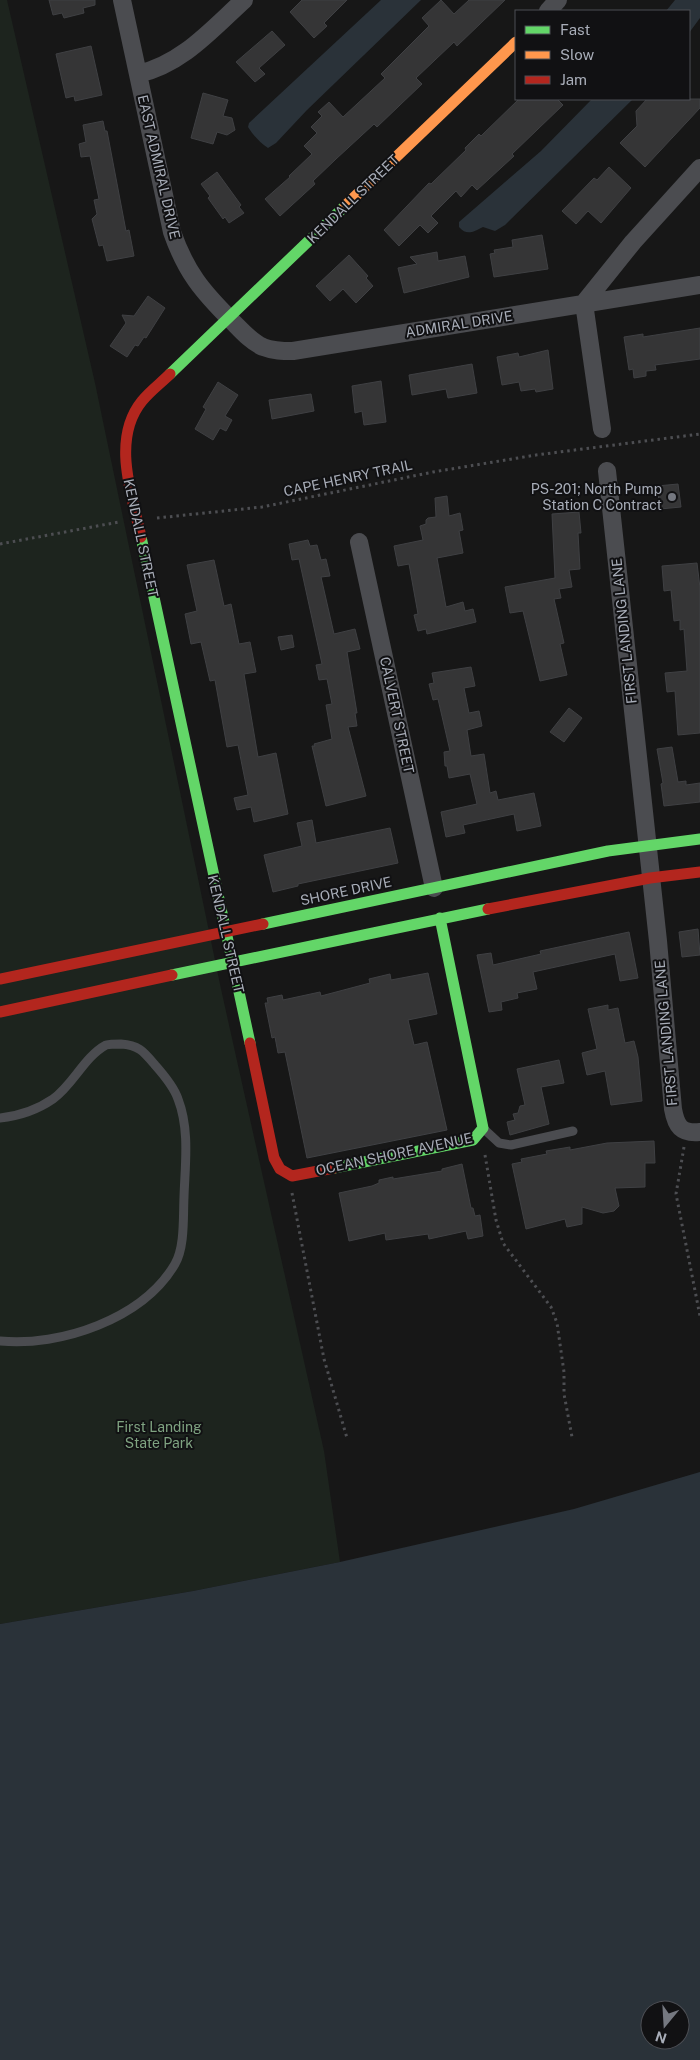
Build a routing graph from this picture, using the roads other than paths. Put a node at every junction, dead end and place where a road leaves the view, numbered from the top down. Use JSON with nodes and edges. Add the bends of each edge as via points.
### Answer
{"nodes":[{"id":1,"x":122,"y":0,"type":"edge"},
{"id":2,"x":244,"y":0,"type":"edge"},
{"id":3,"x":558,"y":0,"type":"edge"},
{"id":4,"x":549,"y":10,"type":"edge"},
{"id":5,"x":515,"y":43,"type":"edge"},
{"id":6,"x":138,"y":74,"type":"junction"},
{"id":7,"x":700,"y":168,"type":"edge"},
{"id":8,"x":700,"y":285,"type":"edge"},
{"id":9,"x":584,"y":303,"type":"junction"},
{"id":10,"x":229,"y":318,"type":"junction"},
{"id":11,"x":603,"y":438,"type":"road end"},
{"id":12,"x":607,"y":472,"type":"road end"},
{"id":13,"x":360,"y":542,"type":"dead end"},
{"id":14,"x":700,"y":839,"type":"edge"},
{"id":15,"x":646,"y":846,"type":"junction"},
{"id":16,"x":700,"y":872,"type":"edge"},
{"id":17,"x":650,"y":878,"type":"junction"},
{"id":18,"x":434,"y":888,"type":"junction"},
{"id":19,"x":440,"y":918,"type":"junction"},
{"id":20,"x":224,"y":932,"type":"junction"},
{"id":21,"x":232,"y":962,"type":"junction"},
{"id":22,"x":0,"y":979,"type":"edge"},
{"id":23,"x":0,"y":1012,"type":"edge"},
{"id":24,"x":0,"y":1118,"type":"edge"},
{"id":25,"x":483,"y":1128,"type":"junction"},
{"id":26,"x":574,"y":1131,"type":"dead end"},
{"id":27,"x":693,"y":1132,"type":"edge"},
{"id":28,"x":292,"y":1176,"type":"joint"},
{"id":29,"x":0,"y":1340,"type":"edge"}],
"edges":[{"from":1,"to":6,"type":"street","name":"EAST ADMIRAL DRIVE"},
{"from":2,"to":6,"type":"street","via":[[191,49],[169,63]]},
{"from":3,"to":4,"type":"street"},
{"from":5,"to":10,"type":"main road","name":"KENDALL STREET"},
{"from":6,"to":10,"type":"street","name":"EAST ADMIRAL DRIVE","via":[[172,232],[180,254],[196,281]]},
{"from":7,"to":9,"type":"street","via":[[633,242]]},
{"from":8,"to":9,"type":"street","name":"ADMIRAL DRIVE"},
{"from":9,"to":10,"type":"street","name":"ADMIRAL DRIVE","via":[[294,351],[264,347],[250,339]]},
{"from":9,"to":11,"type":"street"},
{"from":10,"to":20,"type":"main road","name":"KENDALL STREET","via":[[142,401],[127,431],[125,448]]},
{"from":12,"to":15,"type":"street","name":"FIRST LANDING LANE"},
{"from":13,"to":18,"type":"street","name":"CALVERT STREET"},
{"from":14,"to":15,"type":"main road","name":"SHORE DRIVE"},
{"from":15,"to":17,"type":"street","name":"FIRST LANDING LANE"},
{"from":15,"to":18,"type":"main road","name":"SHORE DRIVE"},
{"from":16,"to":17,"type":"main road"},
{"from":17,"to":19,"type":"main road"},
{"from":17,"to":27,"type":"street","name":"FIRST LANDING LANE","via":[[675,1121],[680,1128]]},
{"from":18,"to":20,"type":"main road","name":"SHORE DRIVE"},
{"from":19,"to":21,"type":"main road"},
{"from":19,"to":25,"type":"main road"},
{"from":20,"to":21,"type":"main road","name":"KENDALL STREET"},
{"from":20,"to":22,"type":"main road","name":"SHORE DRIVE"},
{"from":21,"to":23,"type":"main road"},
{"from":21,"to":28,"type":"main road","name":"KENDALL STREET","via":[[274,1158],[278,1168]]},
{"from":24,"to":29,"type":"lane","via":[[31,1111],[54,1098],[107,1045],[123,1044],[142,1049],[178,1099],[184,1124],[186,1159],[183,1236],[176,1263],[158,1287],[132,1308],[95,1327],[57,1339],[21,1343]]},
{"from":25,"to":26,"type":"lane","name":"OCEAN SHORE AVENUE","via":[[499,1143],[511,1145]]},
{"from":25,"to":28,"type":"main road","name":"OCEAN SHORE AVENUE","via":[[473,1140]]}]}
